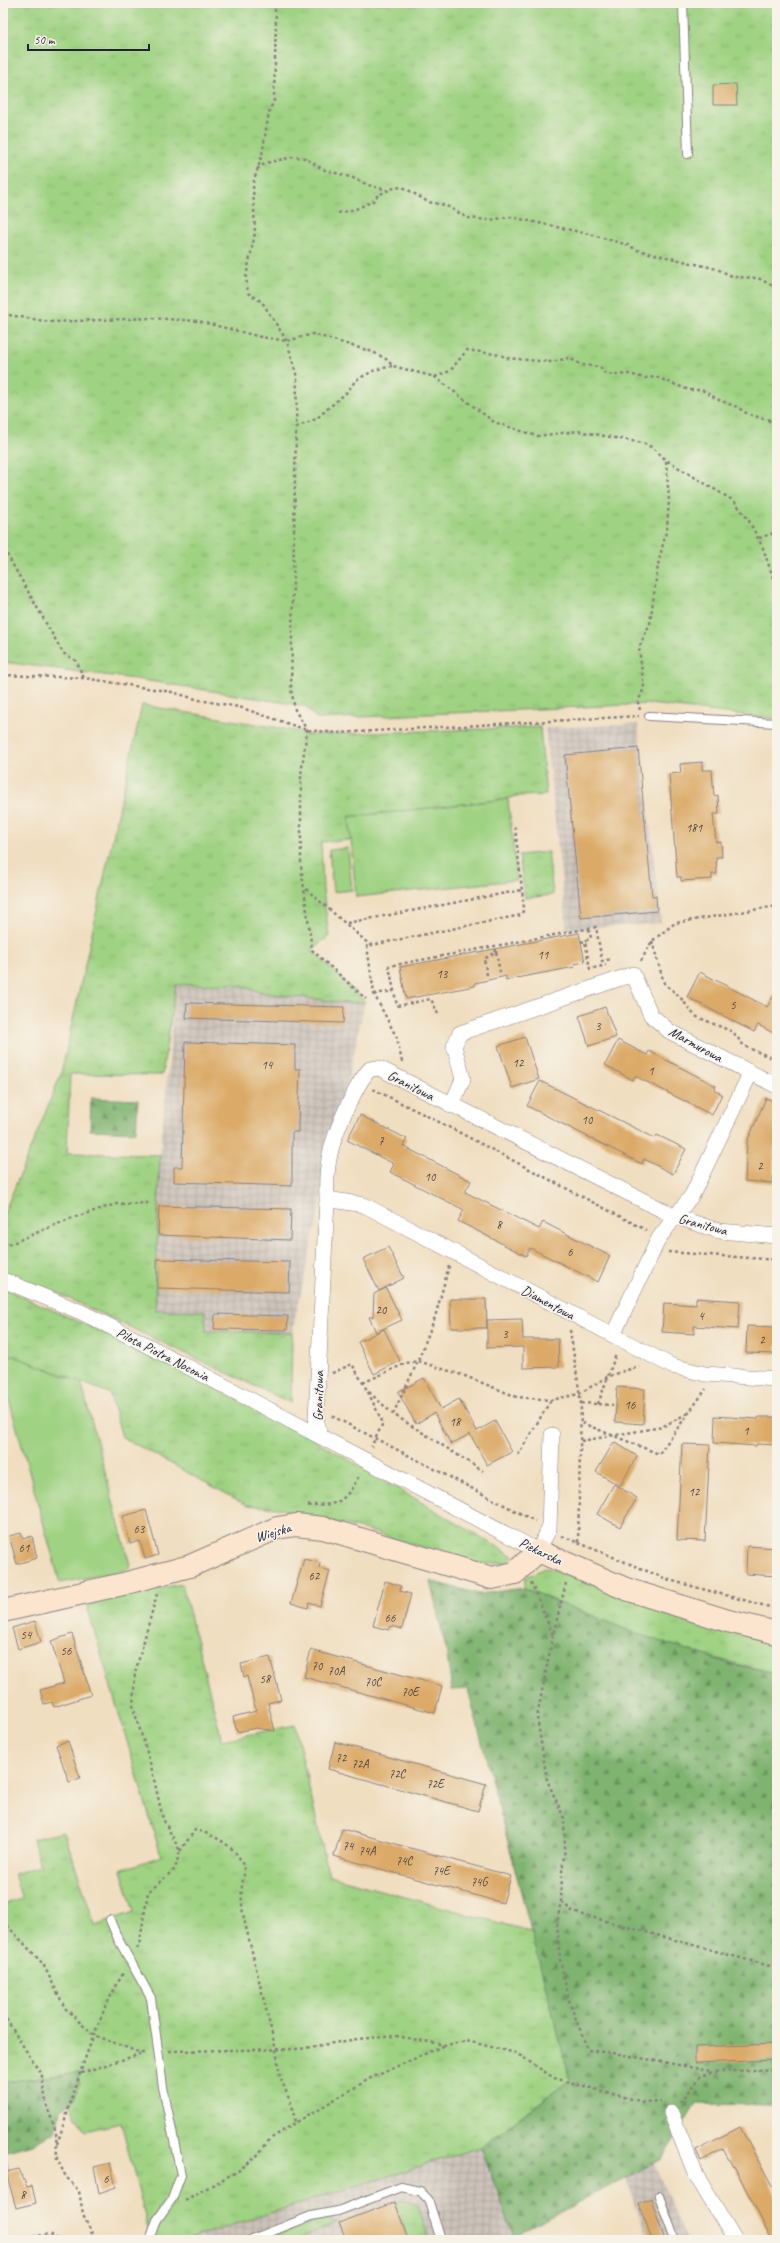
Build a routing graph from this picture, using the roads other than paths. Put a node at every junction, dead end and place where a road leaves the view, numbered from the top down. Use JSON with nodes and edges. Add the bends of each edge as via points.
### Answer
{"nodes":[{"id":1,"x":683,"y":3,"type":"edge"},
{"id":2,"x":688,"y":154,"type":"dead end"},
{"id":3,"x":648,"y":716,"type":"dead end"},
{"id":4,"x":777,"y":723,"type":"edge"},
{"id":5,"x":750,"y":1074,"type":"junction"},
{"id":6,"x":777,"y":1086,"type":"edge"},
{"id":7,"x":451,"y":1106,"type":"junction"},
{"id":8,"x":327,"y":1199,"type":"junction"},
{"id":9,"x":674,"y":1216,"type":"junction"},
{"id":10,"x":777,"y":1236,"type":"edge"},
{"id":11,"x":3,"y":1280,"type":"edge"},
{"id":12,"x":613,"y":1335,"type":"junction"},
{"id":13,"x":777,"y":1379,"type":"edge"},
{"id":14,"x":552,"y":1434,"type":"dead end"},
{"id":15,"x":320,"y":1435,"type":"junction"},
{"id":16,"x":538,"y":1551,"type":"junction"},
{"id":17,"x":3,"y":1610,"type":"edge"},
{"id":18,"x":777,"y":1633,"type":"edge"},
{"id":19,"x":110,"y":1920,"type":"dead end"},
{"id":20,"x":671,"y":2113,"type":"road end"},
{"id":21,"x":659,"y":2196,"type":"dead end"},
{"id":22,"x":150,"y":2240,"type":"edge"},
{"id":23,"x":250,"y":2240,"type":"edge"},
{"id":24,"x":441,"y":2240,"type":"edge"},
{"id":25,"x":675,"y":2240,"type":"edge"},
{"id":26,"x":735,"y":2240,"type":"edge"}],
"edges":[{"from":1,"to":2,"type":"lane"},
{"from":3,"to":4,"type":"lane"},
{"from":5,"to":6,"type":"street","name":"Marmurowa"},
{"from":5,"to":7,"type":"street","name":"Marmurowa","via":[[669,1031],[651,1015],[634,974],[460,1033],[454,1046],[463,1078]]},
{"from":5,"to":9,"type":"street","via":[[692,1195]]},
{"from":7,"to":8,"type":"street","name":"Granitowa","via":[[378,1068],[370,1069],[361,1078],[332,1140],[326,1178]]},
{"from":7,"to":9,"type":"street","name":"Granitowa"},
{"from":8,"to":12,"type":"street","name":"Diamentowa","via":[[364,1205]]},
{"from":8,"to":15,"type":"street","name":"Granitowa","via":[[316,1418]]},
{"from":9,"to":10,"type":"street","name":"Granitowa","via":[[719,1231]]},
{"from":9,"to":12,"type":"street","via":[[659,1238]]},
{"from":11,"to":15,"type":"street","name":"Pilota Piotra Noconia","via":[[81,1312]]},
{"from":12,"to":13,"type":"street","name":"Diamentowa","via":[[672,1366],[704,1374]]},
{"from":14,"to":16,"type":"street","via":[[549,1529]]},
{"from":15,"to":16,"type":"street","name":"Piekarska"},
{"from":16,"to":17,"type":"street","name":"Wiejska","via":[[515,1573],[492,1578],[323,1528],[296,1525],[277,1528],[190,1566],[123,1584]]},
{"from":16,"to":18,"type":"street","name":"Piekarska","via":[[626,1589],[728,1621]]},
{"from":19,"to":22,"type":"lane","via":[[151,1998],[163,2087],[181,2175],[172,2199],[157,2220]]},
{"from":20,"to":26,"type":"street","via":[[696,2175]]},
{"from":21,"to":25,"type":"lane"},
{"from":23,"to":24,"type":"lane","via":[[311,2216],[338,2211],[401,2187],[420,2191],[428,2199]]}]}
